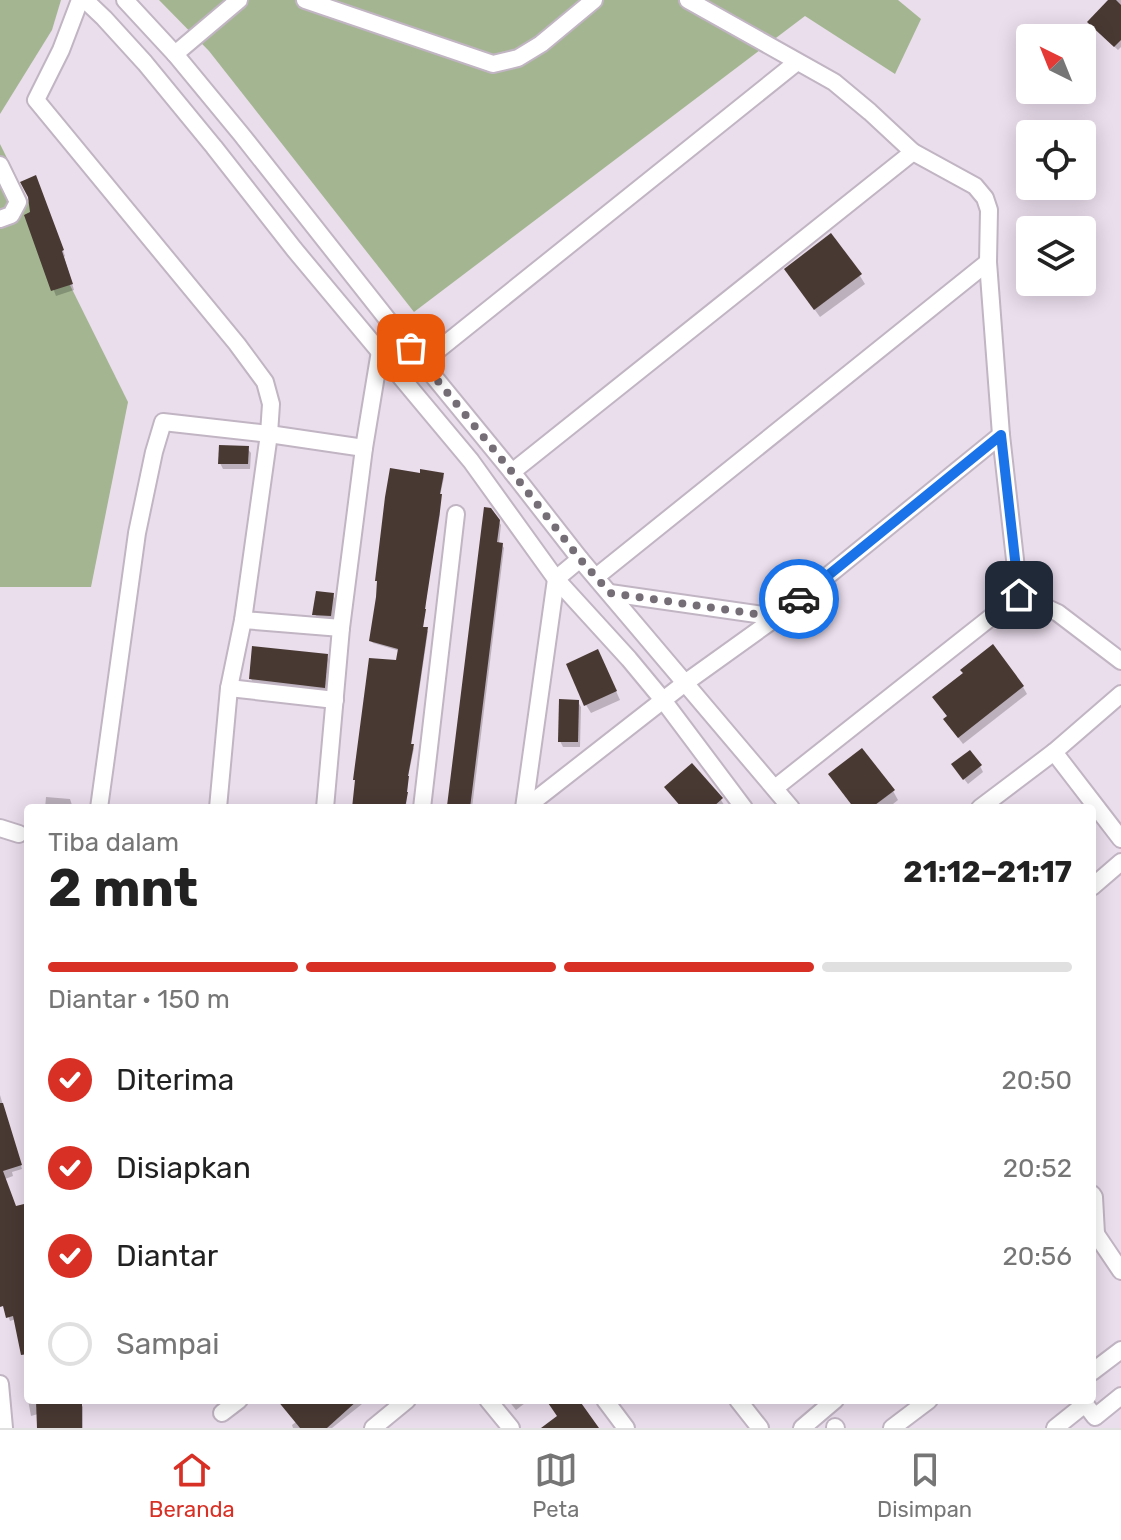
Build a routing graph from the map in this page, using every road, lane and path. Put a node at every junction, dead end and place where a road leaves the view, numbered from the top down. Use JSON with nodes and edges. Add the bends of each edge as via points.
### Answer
{"nodes":[{"id":1,"x":82,"y":0,"type":"edge"},
{"id":2,"x":125,"y":0,"type":"edge"},
{"id":3,"x":239,"y":0,"type":"edge"},
{"id":4,"x":305,"y":0,"type":"edge"},
{"id":5,"x":594,"y":0,"type":"edge"},
{"id":6,"x":688,"y":0,"type":"edge"},
{"id":7,"x":175,"y":54,"type":"junction"},
{"id":8,"x":797,"y":62,"type":"junction"},
{"id":9,"x":913,"y":152,"type":"junction"},
{"id":10,"x":0,"y":165,"type":"edge"},
{"id":11,"x":0,"y":219,"type":"edge"},
{"id":12,"x":988,"y":262,"type":"junction"},
{"id":13,"x":399,"y":334,"type":"junction"},
{"id":14,"x":380,"y":351,"type":"junction"},
{"id":15,"x":423,"y":362,"type":"junction"},
{"id":16,"x":269,"y":434,"type":"junction"},
{"id":17,"x":1001,"y":435,"type":"junction"},
{"id":18,"x":364,"y":448,"type":"junction"},
{"id":19,"x":512,"y":472,"type":"junction"},
{"id":20,"x":456,"y":514,"type":"dead end"},
{"id":21,"x":580,"y":559,"type":"junction"},
{"id":22,"x":596,"y":577,"type":"junction"},
{"id":23,"x":556,"y":579,"type":"junction"},
{"id":24,"x":610,"y":593,"type":"junction"},
{"id":25,"x":1019,"y":595,"type":"junction"},
{"id":26,"x":777,"y":617,"type":"junction"},
{"id":27,"x":243,"y":620,"type":"junction"},
{"id":28,"x":341,"y":628,"type":"junction"},
{"id":29,"x":1121,"y":661,"type":"edge"},
{"id":30,"x":685,"y":683,"type":"junction"},
{"id":31,"x":229,"y":688,"type":"junction"},
{"id":32,"x":1121,"y":694,"type":"edge"},
{"id":33,"x":335,"y":700,"type":"junction"},
{"id":34,"x":663,"y":700,"type":"junction"},
{"id":35,"x":1054,"y":752,"type":"junction"},
{"id":36,"x":775,"y":788,"type":"junction"},
{"id":37,"x":100,"y":804,"type":"edge"},
{"id":38,"x":218,"y":804,"type":"edge"},
{"id":39,"x":325,"y":804,"type":"edge"},
{"id":40,"x":422,"y":804,"type":"edge"},
{"id":41,"x":526,"y":804,"type":"edge"},
{"id":42,"x":530,"y":804,"type":"edge"},
{"id":43,"x":741,"y":804,"type":"edge"},
{"id":44,"x":788,"y":804,"type":"edge"},
{"id":45,"x":985,"y":804,"type":"edge"},
{"id":46,"x":1094,"y":804,"type":"edge"},
{"id":47,"x":1096,"y":807,"type":"edge"},
{"id":48,"x":0,"y":828,"type":"edge"},
{"id":49,"x":19,"y":834,"type":"dead end"},
{"id":50,"x":1121,"y":839,"type":"edge"},
{"id":51,"x":1120,"y":864,"type":"edge"},
{"id":52,"x":1096,"y":884,"type":"edge"},
{"id":53,"x":1096,"y":1235,"type":"edge"},
{"id":54,"x":1121,"y":1271,"type":"edge"},
{"id":55,"x":1121,"y":1350,"type":"edge"},
{"id":56,"x":1096,"y":1369,"type":"edge"},
{"id":57,"x":0,"y":1384,"type":"edge"},
{"id":58,"x":1121,"y":1396,"type":"edge"},
{"id":59,"x":234,"y":1404,"type":"edge"},
{"id":60,"x":402,"y":1404,"type":"edge"},
{"id":61,"x":491,"y":1404,"type":"edge"},
{"id":62,"x":608,"y":1404,"type":"edge"},
{"id":63,"x":741,"y":1404,"type":"edge"},
{"id":64,"x":830,"y":1404,"type":"edge"},
{"id":65,"x":926,"y":1404,"type":"edge"},
{"id":66,"x":1081,"y":1404,"type":"edge"},
{"id":67,"x":1085,"y":1404,"type":"edge"},
{"id":68,"x":222,"y":1413,"type":"dead end"},
{"id":69,"x":914,"y":1422,"type":"edge"},
{"id":70,"x":1100,"y":1423,"type":"edge"},
{"id":71,"x":507,"y":1426,"type":"edge"},
{"id":72,"x":4,"y":1428,"type":"edge"},
{"id":73,"x":373,"y":1428,"type":"edge"},
{"id":74,"x":626,"y":1428,"type":"edge"},
{"id":75,"x":760,"y":1428,"type":"edge"},
{"id":76,"x":802,"y":1428,"type":"edge"},
{"id":77,"x":892,"y":1428,"type":"edge"},
{"id":78,"x":1055,"y":1428,"type":"edge"}],
"edges":[{"from":1,"to":14,"type":"street","via":[[145,63]]},
{"from":1,"to":16,"type":"street","via":[[36,100],[265,382],[271,404]]},
{"from":2,"to":7,"type":"street"},
{"from":3,"to":7,"type":"street"},
{"from":4,"to":5,"type":"street","via":[[493,64],[518,58],[541,44]]},
{"from":6,"to":8,"type":"street"},
{"from":7,"to":13,"type":"street"},
{"from":8,"to":9,"type":"street","via":[[834,82]]},
{"from":8,"to":15,"type":"street"},
{"from":9,"to":12,"type":"street","via":[[975,186],[985,198]]},
{"from":9,"to":19,"type":"street"},
{"from":10,"to":11,"type":"street","via":[[18,202],[11,215]]},
{"from":12,"to":17,"type":"street"},
{"from":12,"to":22,"type":"street"},
{"from":13,"to":14,"type":"street"},
{"from":13,"to":15,"type":"street"},
{"from":14,"to":18,"type":"street"},
{"from":14,"to":23,"type":"street","via":[[471,461]]},
{"from":15,"to":19,"type":"street"},
{"from":16,"to":18,"type":"street"},
{"from":16,"to":27,"type":"street"},
{"from":16,"to":37,"type":"street","via":[[163,422],[137,533]]},
{"from":17,"to":25,"type":"street"},
{"from":17,"to":26,"type":"street"},
{"from":18,"to":28,"type":"street"},
{"from":19,"to":21,"type":"street"},
{"from":20,"to":40,"type":"street"},
{"from":21,"to":22,"type":"street"},
{"from":21,"to":23,"type":"street"},
{"from":22,"to":24,"type":"street"},
{"from":23,"to":34,"type":"street"},
{"from":23,"to":41,"type":"street"},
{"from":24,"to":26,"type":"street"},
{"from":24,"to":30,"type":"street"},
{"from":25,"to":29,"type":"street","via":[[1058,613]]},
{"from":25,"to":36,"type":"street"},
{"from":26,"to":30,"type":"street"},
{"from":27,"to":28,"type":"street"},
{"from":27,"to":31,"type":"street"},
{"from":28,"to":33,"type":"street"},
{"from":30,"to":34,"type":"street"},
{"from":30,"to":36,"type":"street"},
{"from":31,"to":33,"type":"street"},
{"from":31,"to":38,"type":"street"},
{"from":32,"to":35,"type":"street"},
{"from":33,"to":39,"type":"street"},
{"from":34,"to":42,"type":"street"},
{"from":34,"to":43,"type":"street"},
{"from":35,"to":45,"type":"street"},
{"from":35,"to":46,"type":"street"},
{"from":36,"to":44,"type":"street"},
{"from":47,"to":50,"type":"street"},
{"from":48,"to":49,"type":"street"},
{"from":51,"to":52,"type":"street"},
{"from":53,"to":54,"type":"street"},
{"from":55,"to":56,"type":"street"},
{"from":57,"to":72,"type":"street"},
{"from":58,"to":70,"type":"street"},
{"from":59,"to":68,"type":"street"},
{"from":60,"to":73,"type":"street"},
{"from":61,"to":71,"type":"street"},
{"from":62,"to":74,"type":"street"},
{"from":63,"to":75,"type":"street"},
{"from":64,"to":76,"type":"street"},
{"from":65,"to":69,"type":"street"},
{"from":66,"to":78,"type":"street"},
{"from":67,"to":70,"type":"street"},
{"from":69,"to":77,"type":"street"}]}
